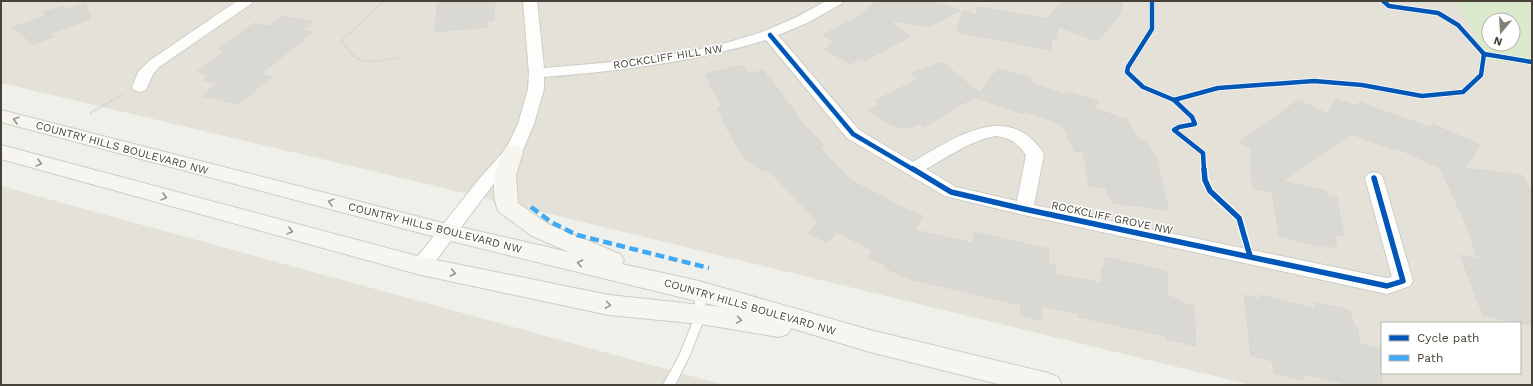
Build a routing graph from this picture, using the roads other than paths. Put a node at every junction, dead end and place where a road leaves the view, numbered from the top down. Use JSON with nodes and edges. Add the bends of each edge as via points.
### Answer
{"nodes":[{"id":1,"x":246,"y":1,"type":"edge"},
{"id":2,"x":530,"y":1,"type":"edge"},
{"id":3,"x":836,"y":1,"type":"edge"},
{"id":4,"x":770,"y":35,"type":"junction"},
{"id":5,"x":537,"y":73,"type":"junction"},
{"id":6,"x":140,"y":87,"type":"road end"},
{"id":7,"x":1,"y":116,"type":"edge"},
{"id":8,"x":1,"y":152,"type":"edge"},
{"id":9,"x":513,"y":152,"type":"junction"},
{"id":10,"x":912,"y":170,"type":"junction"},
{"id":11,"x":1374,"y":178,"type":"dead end"},
{"id":12,"x":1024,"y":209,"type":"junction"},
{"id":13,"x":447,"y":232,"type":"junction"},
{"id":14,"x":421,"y":266,"type":"junction"},
{"id":15,"x":668,"y":284,"type":"junction"},
{"id":16,"x":700,"y":303,"type":"junction"},
{"id":17,"x":669,"y":385,"type":"edge"},
{"id":18,"x":1048,"y":385,"type":"edge"}],
"edges":[{"from":1,"to":6,"type":"street","via":[[154,64],[146,72]]},
{"from":2,"to":5,"type":"street"},
{"from":3,"to":4,"type":"street","name":"ROCKCLIFF HILL NW","via":[[798,24]]},
{"from":4,"to":5,"type":"street","name":"ROCKCLIFF HILL NW","via":[[742,44],[675,58]]},
{"from":4,"to":10,"type":"street","name":"ROCKCLIFF GROVE NW","via":[[853,134]]},
{"from":5,"to":9,"type":"street","via":[[536,89],[526,124]]},
{"from":13,"to":7,"type":"main road","name":"COUNTRY HILLS BOULEVARD NW","one_way":true},
{"from":8,"to":14,"type":"main road","name":"COUNTRY HILLS BOULEVARD NW","one_way":true},
{"from":9,"to":13,"type":"street"},
{"from":9,"to":15,"type":"main road","via":[[505,175],[507,206],[540,230]]},
{"from":10,"to":12,"type":"street","name":"ROCKCLIFF GROVE NW","via":[[951,192]]},
{"from":10,"to":12,"type":"street","via":[[977,134],[1000,130],[1015,134],[1028,143],[1035,154]]},
{"from":11,"to":12,"type":"street","name":"ROCKCLIFF GROVE NW","via":[[1403,281],[1387,286]]},
{"from":13,"to":14,"type":"street"},
{"from":15,"to":13,"type":"main road","name":"COUNTRY HILLS BOULEVARD NW","one_way":true},
{"from":14,"to":16,"type":"main road","name":"COUNTRY HILLS BOULEVARD NW","one_way":true,"via":[[609,305]]},
{"from":15,"to":16,"type":"main road","name":"COUNTRY HILLS BOULEVARD NW"},
{"from":16,"to":17,"type":"lane","via":[[684,357]]},
{"from":16,"to":18,"type":"main road","name":"COUNTRY HILLS BOULEVARD NW","via":[[870,341]]}]}
